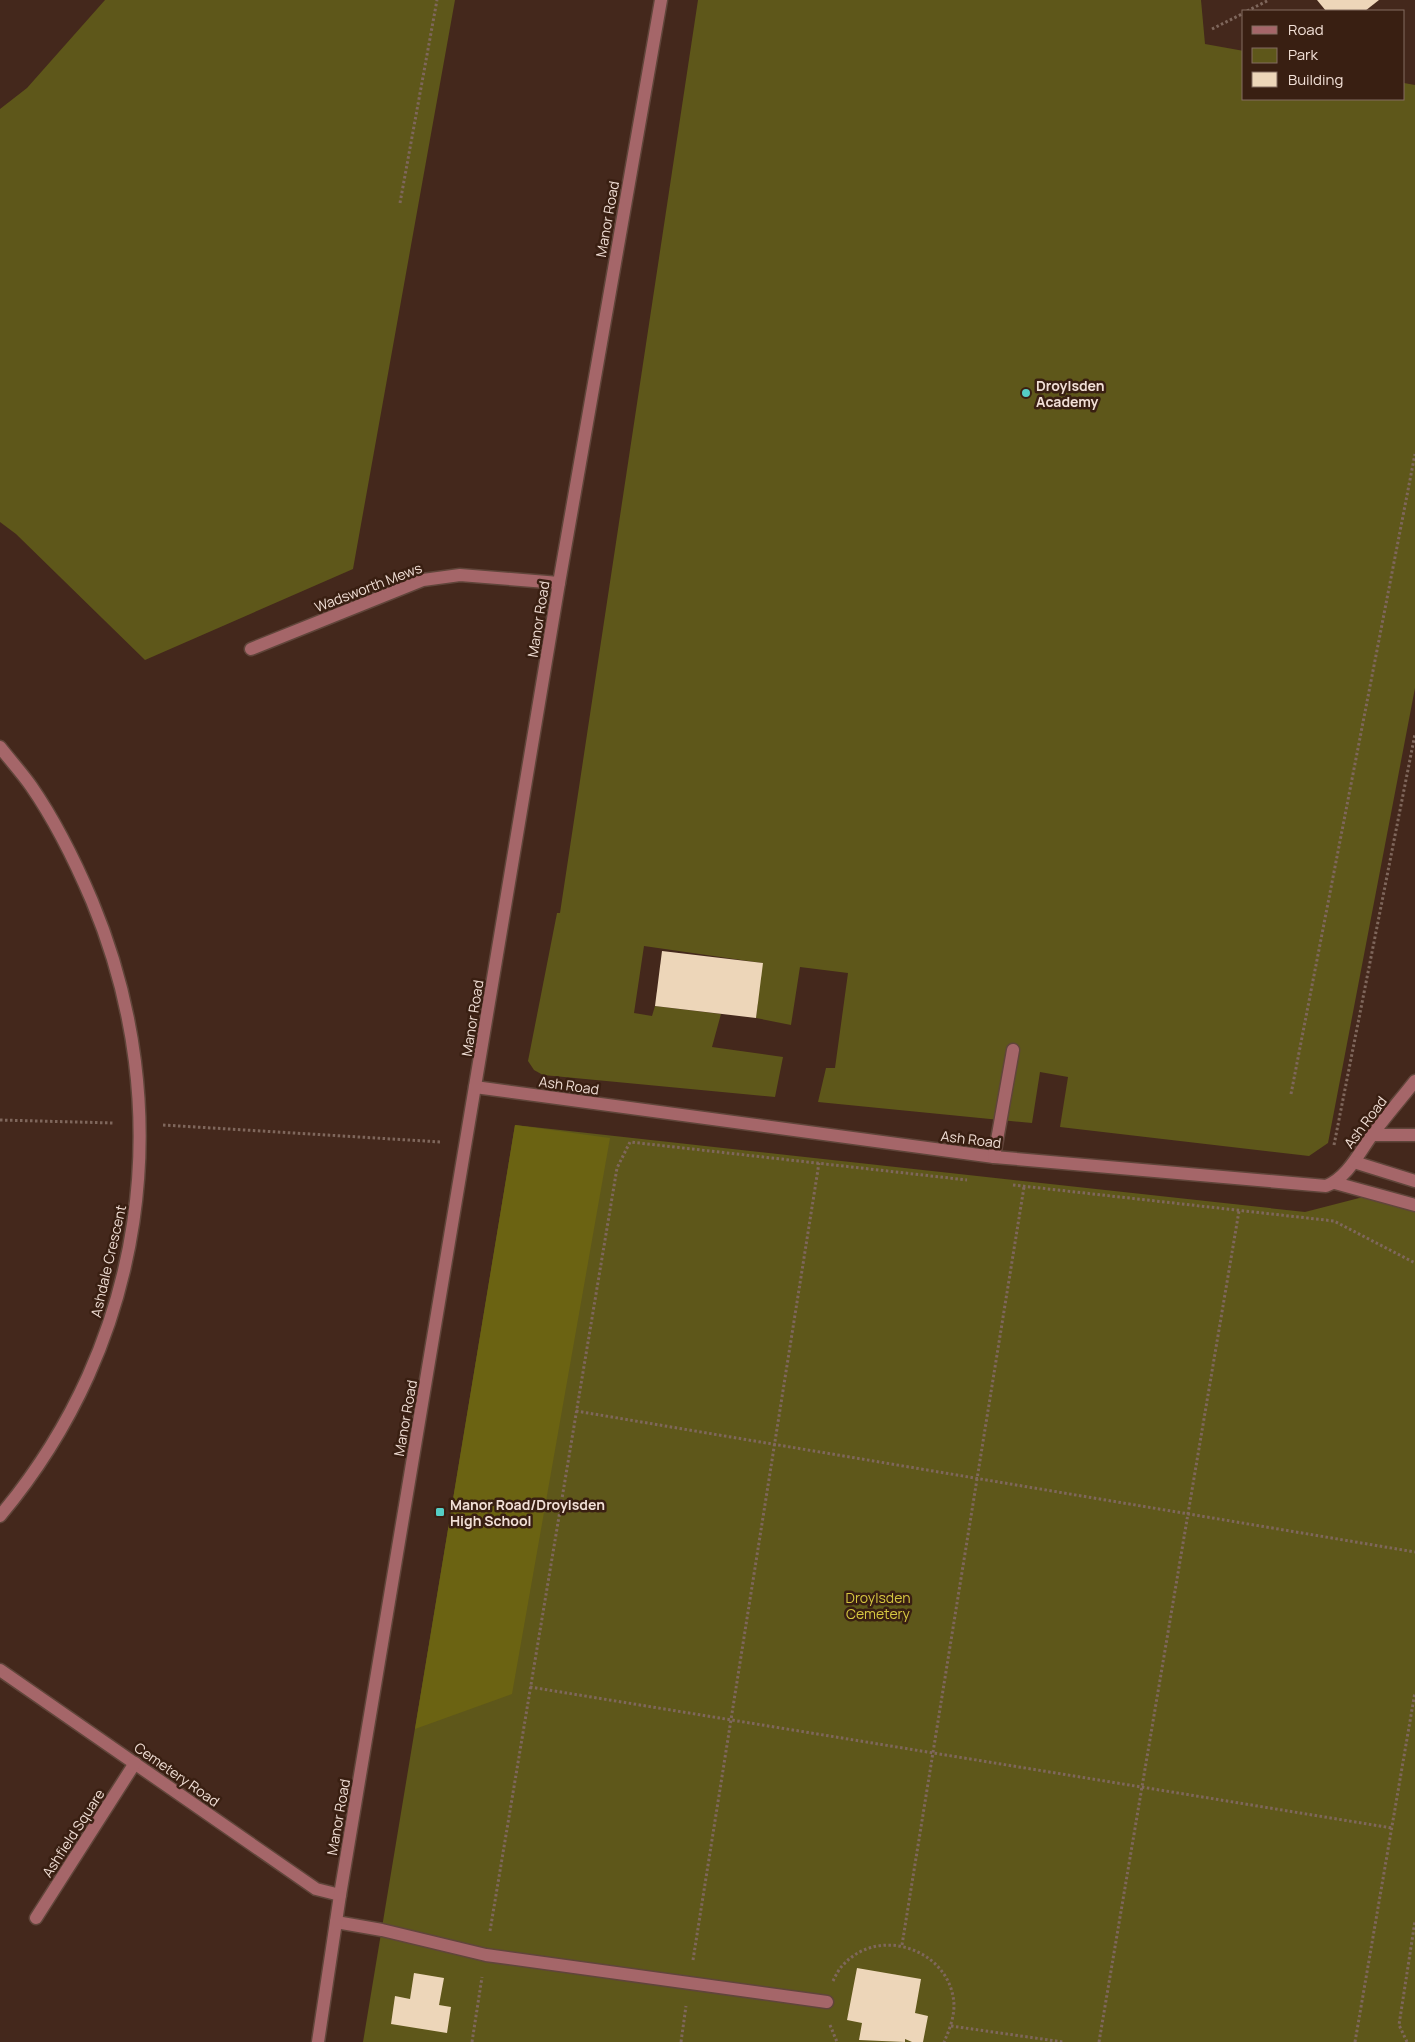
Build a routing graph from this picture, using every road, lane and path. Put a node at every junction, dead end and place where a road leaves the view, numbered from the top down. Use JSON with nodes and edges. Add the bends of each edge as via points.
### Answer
{"nodes":[{"id":1,"x":437,"y":0,"type":"edge"},
{"id":2,"x":661,"y":0,"type":"edge"},
{"id":3,"x":1269,"y":0,"type":"edge"},
{"id":4,"x":1249,"y":10,"type":"edge"},
{"id":5,"x":1242,"y":14,"type":"edge"},
{"id":6,"x":1212,"y":29,"type":"dead end"},
{"id":7,"x":400,"y":203,"type":"dead end"},
{"id":8,"x":1415,"y":454,"type":"edge"},
{"id":9,"x":559,"y":583,"type":"junction"},
{"id":10,"x":251,"y":649,"type":"dead end"},
{"id":11,"x":1415,"y":734,"type":"edge"},
{"id":12,"x":0,"y":746,"type":"edge"},
{"id":13,"x":1013,"y":1050,"type":"dead end"},
{"id":14,"x":1415,"y":1081,"type":"edge"},
{"id":15,"x":475,"y":1087,"type":"junction"},
{"id":16,"x":1291,"y":1094,"type":"dead end"},
{"id":17,"x":0,"y":1120,"type":"edge"},
{"id":18,"x":141,"y":1124,"type":"junction"},
{"id":19,"x":1372,"y":1135,"type":"junction"},
{"id":20,"x":1415,"y":1135,"type":"edge"},
{"id":21,"x":466,"y":1143,"type":"junction"},
{"id":22,"x":994,"y":1157,"type":"junction"},
{"id":23,"x":1354,"y":1162,"type":"junction"},
{"id":24,"x":819,"y":1163,"type":"junction"},
{"id":25,"x":976,"y":1181,"type":"dead end"},
{"id":26,"x":1415,"y":1181,"type":"edge"},
{"id":27,"x":1005,"y":1184,"type":"dead end"},
{"id":28,"x":1331,"y":1185,"type":"junction"},
{"id":29,"x":1024,"y":1186,"type":"junction"},
{"id":30,"x":1415,"y":1204,"type":"edge"},
{"id":31,"x":1239,"y":1211,"type":"junction"},
{"id":32,"x":1415,"y":1263,"type":"edge"},
{"id":33,"x":576,"y":1410,"type":"junction"},
{"id":34,"x":775,"y":1444,"type":"junction"},
{"id":35,"x":977,"y":1478,"type":"junction"},
{"id":36,"x":1188,"y":1514,"type":"junction"},
{"id":37,"x":0,"y":1516,"type":"edge"},
{"id":38,"x":1415,"y":1552,"type":"edge"},
{"id":39,"x":0,"y":1670,"type":"edge"},
{"id":40,"x":530,"y":1687,"type":"junction"},
{"id":41,"x":1415,"y":1692,"type":"edge"},
{"id":42,"x":731,"y":1720,"type":"junction"},
{"id":43,"x":933,"y":1753,"type":"junction"},
{"id":44,"x":135,"y":1763,"type":"junction"},
{"id":45,"x":1142,"y":1787,"type":"junction"},
{"id":46,"x":1392,"y":1828,"type":"junction"},
{"id":47,"x":340,"y":1895,"type":"junction"},
{"id":48,"x":36,"y":1918,"type":"dead end"},
{"id":49,"x":1415,"y":1921,"type":"edge"},
{"id":50,"x":336,"y":1922,"type":"junction"},
{"id":51,"x":881,"y":1945,"type":"dead end"},
{"id":52,"x":902,"y":1945,"type":"junction"},
{"id":53,"x":486,"y":1955,"type":"junction"},
{"id":54,"x":690,"y":1983,"type":"junction"},
{"id":55,"x":826,"y":2002,"type":"dead end"},
{"id":56,"x":951,"y":2026,"type":"junction"},
{"id":57,"x":318,"y":2042,"type":"edge"},
{"id":58,"x":472,"y":2042,"type":"edge"},
{"id":59,"x":681,"y":2042,"type":"edge"},
{"id":60,"x":944,"y":2042,"type":"edge"},
{"id":61,"x":1063,"y":2042,"type":"edge"},
{"id":62,"x":1099,"y":2042,"type":"edge"},
{"id":63,"x":1355,"y":2042,"type":"edge"},
{"id":64,"x":1407,"y":2042,"type":"edge"}],
"edges":[{"from":1,"to":7,"type":"path"},
{"from":2,"to":9,"type":"street","name":"Manor Road"},
{"from":3,"to":4,"type":"path"},
{"from":5,"to":6,"type":"path"},
{"from":8,"to":16,"type":"path"},
{"from":9,"to":10,"type":"street","name":"Wadsworth Mews","via":[[460,574],[423,580]]},
{"from":9,"to":15,"type":"street","name":"Manor Road"},
{"from":11,"to":28,"type":"path"},
{"from":12,"to":18,"type":"street","name":"Ashdale Crescent","via":[[32,787],[65,842],[101,924],[117,968],[133,1043]]},
{"from":13,"to":22,"type":"street"},
{"from":14,"to":19,"type":"street","name":"Ash Road"},
{"from":15,"to":21,"type":"street","name":"Manor Road"},
{"from":15,"to":22,"type":"street","name":"Ash Road"},
{"from":17,"to":18,"type":"path"},
{"from":18,"to":21,"type":"path"},
{"from":18,"to":37,"type":"street","name":"Ashdale Crescent","via":[[137,1205],[129,1252],[112,1315],[72,1409],[36,1468]]},
{"from":19,"to":20,"type":"street"},
{"from":19,"to":23,"type":"street","name":"Ash Road"},
{"from":21,"to":47,"type":"street","name":"Manor Road"},
{"from":22,"to":28,"type":"street","name":"Ash Road"},
{"from":23,"to":26,"type":"street"},
{"from":23,"to":28,"type":"street","name":"Ash Road"},
{"from":24,"to":25,"type":"path"},
{"from":24,"to":33,"type":"path","via":[[630,1142],[617,1168]]},
{"from":24,"to":34,"type":"path"},
{"from":27,"to":29,"type":"path"},
{"from":28,"to":30,"type":"street"},
{"from":29,"to":31,"type":"path"},
{"from":29,"to":35,"type":"path"},
{"from":31,"to":32,"type":"path","via":[[1334,1221]]},
{"from":31,"to":36,"type":"path"},
{"from":33,"to":34,"type":"path"},
{"from":33,"to":40,"type":"path"},
{"from":34,"to":35,"type":"path"},
{"from":34,"to":42,"type":"path"},
{"from":35,"to":36,"type":"path"},
{"from":35,"to":43,"type":"path"},
{"from":36,"to":38,"type":"path"},
{"from":36,"to":45,"type":"path"},
{"from":39,"to":44,"type":"street","name":"Cemetery Road"},
{"from":40,"to":42,"type":"path"},
{"from":40,"to":53,"type":"path"},
{"from":41,"to":46,"type":"path"},
{"from":42,"to":43,"type":"path"},
{"from":42,"to":54,"type":"path"},
{"from":43,"to":45,"type":"path"},
{"from":43,"to":52,"type":"path"},
{"from":44,"to":47,"type":"street","name":"Cemetery Road","via":[[316,1889]]},
{"from":44,"to":48,"type":"street","name":"Ashfield Square"},
{"from":45,"to":46,"type":"path"},
{"from":45,"to":62,"type":"path"},
{"from":46,"to":63,"type":"path"},
{"from":47,"to":50,"type":"street","name":"Manor Road"},
{"from":49,"to":64,"type":"path","via":[[1399,2026]]},
{"from":50,"to":53,"type":"street"},
{"from":50,"to":57,"type":"street","name":"Manor Road"},
{"from":51,"to":52,"type":"path"},
{"from":52,"to":56,"type":"path","via":[[922,1953],[939,1966],[949,1984],[954,2005]]},
{"from":53,"to":54,"type":"street"},
{"from":53,"to":58,"type":"path"},
{"from":54,"to":55,"type":"street"},
{"from":54,"to":59,"type":"path"},
{"from":56,"to":60,"type":"path"},
{"from":56,"to":61,"type":"path"}]}
